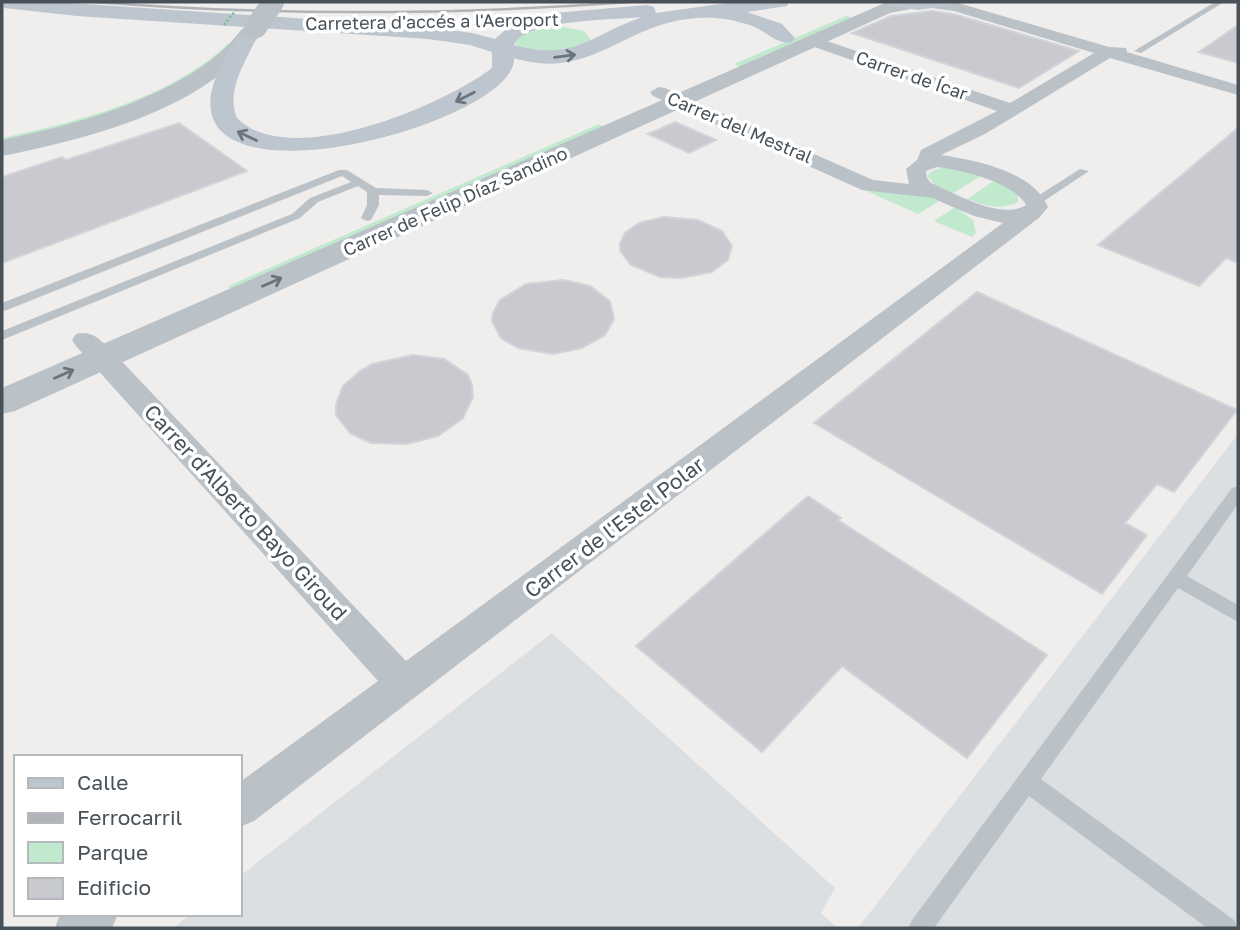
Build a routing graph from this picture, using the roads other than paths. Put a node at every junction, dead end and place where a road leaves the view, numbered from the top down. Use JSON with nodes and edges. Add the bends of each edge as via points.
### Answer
{"nodes":[{"id":1,"x":4,"y":2,"type":"edge"},
{"id":2,"x":252,"y":2,"type":"edge"},
{"id":3,"x":273,"y":2,"type":"edge"},
{"id":4,"x":736,"y":2,"type":"edge"},
{"id":5,"x":780,"y":2,"type":"edge"},
{"id":6,"x":867,"y":2,"type":"edge"},
{"id":7,"x":968,"y":2,"type":"edge"},
{"id":8,"x":1220,"y":2,"type":"edge"},
{"id":9,"x":919,"y":3,"type":"edge"},
{"id":10,"x":692,"y":12,"type":"junction"},
{"id":11,"x":552,"y":20,"type":"junction"},
{"id":12,"x":296,"y":23,"type":"junction"},
{"id":13,"x":245,"y":32,"type":"junction"},
{"id":14,"x":785,"y":38,"type":"junction"},
{"id":15,"x":812,"y":41,"type":"junction"},
{"id":16,"x":599,"y":46,"type":"junction"},
{"id":17,"x":502,"y":49,"type":"junction"},
{"id":18,"x":1138,"y":51,"type":"junction"},
{"id":19,"x":1108,"y":52,"type":"junction"},
{"id":20,"x":1238,"y":80,"type":"edge"},
{"id":21,"x":1238,"y":90,"type":"edge"},
{"id":22,"x":669,"y":97,"type":"junction"},
{"id":23,"x":1012,"y":110,"type":"junction"},
{"id":24,"x":978,"y":130,"type":"junction"},
{"id":25,"x":2,"y":135,"type":"edge"},
{"id":26,"x":2,"y":148,"type":"edge"},
{"id":27,"x":820,"y":162,"type":"junction"},
{"id":28,"x":920,"y":168,"type":"junction"},
{"id":29,"x":975,"y":169,"type":"junction"},
{"id":30,"x":1084,"y":171,"type":"dead end"},
{"id":31,"x":359,"y":182,"type":"junction"},
{"id":32,"x":940,"y":193,"type":"junction"},
{"id":33,"x":370,"y":205,"type":"junction"},
{"id":34,"x":970,"y":206,"type":"junction"},
{"id":35,"x":1035,"y":207,"type":"junction"},
{"id":36,"x":987,"y":246,"type":"junction"},
{"id":37,"x":2,"y":307,"type":"edge"},
{"id":38,"x":2,"y":336,"type":"edge"},
{"id":39,"x":94,"y":349,"type":"junction"},
{"id":40,"x":2,"y":376,"type":"edge"},
{"id":41,"x":2,"y":402,"type":"edge"},
{"id":42,"x":1238,"y":492,"type":"edge"},
{"id":43,"x":1175,"y":578,"type":"junction"},
{"id":44,"x":1238,"y":614,"type":"edge"},
{"id":45,"x":405,"y":685,"type":"junction"},
{"id":46,"x":1027,"y":781,"type":"junction"},
{"id":47,"x":242,"y":806,"type":"edge"},
{"id":48,"x":93,"y":916,"type":"edge"},
{"id":49,"x":77,"y":928,"type":"edge"},
{"id":50,"x":920,"y":928,"type":"edge"},
{"id":51,"x":1226,"y":928,"type":"edge"}],
"edges":[{"from":1,"to":12,"type":"main road","name":"Carretera d'accés a l'Aeroport"},
{"from":2,"to":13,"type":"street"},
{"from":3,"to":13,"type":"street","bridge":true},
{"from":4,"to":11,"type":"main road","name":"Carretera d'accés a l'Aeroport"},
{"from":5,"to":10,"type":"main road","name":"Carretera d'accés a l'Aeroport"},
{"from":6,"to":14,"type":"street","name":"Carrer de Felip Díaz Sandino"},
{"from":7,"to":18,"type":"street"},
{"from":8,"to":18,"type":"lane"},
{"from":9,"to":15,"type":"street","name":"Carrer de Felip Díaz Sandino","via":[[885,8]]},
{"from":9,"to":19,"type":"street","via":[[955,7]]},
{"from":10,"to":14,"type":"main road","via":[[748,19]]},
{"from":10,"to":16,"type":"main road","name":"Carretera d'accés a l'Aeroport","via":[[651,20]]},
{"from":11,"to":12,"type":"main road","name":"Carretera d'accés a l'Aeroport"},
{"from":11,"to":16,"type":"main road","via":[[596,31],[601,37]]},
{"from":11,"to":17,"type":"main road","via":[[512,32]]},
{"from":12,"to":17,"type":"main road","name":"Carretera d'accés a l'Aeroport","via":[[453,36]]},
{"from":17,"to":13,"type":"main road","one_way":true,"via":[[502,71],[463,99],[376,132],[292,146],[249,139],[224,117],[223,93]]},
{"from":13,"to":25,"type":"street","via":[[149,89],[80,115]]},
{"from":13,"to":26,"type":"street","via":[[220,64],[158,100],[80,128]]},
{"from":14,"to":22,"type":"street","name":"Carrer de Felip Díaz Sandino"},
{"from":15,"to":22,"type":"street","name":"Carrer de Felip Díaz Sandino"},
{"from":15,"to":23,"type":"street","name":"Carrer de Ícar"},
{"from":17,"to":16,"type":"main road","name":"Carretera d'accés a l'Aeroport","one_way":true,"via":[[550,58]]},
{"from":18,"to":19,"type":"street"},
{"from":18,"to":20,"type":"street"},
{"from":19,"to":21,"type":"street"},
{"from":19,"to":23,"type":"street"},
{"from":22,"to":27,"type":"street","name":"Carrer del Mestral"},
{"from":22,"to":33,"type":"street","name":"Carrer de Felip Díaz Sandino","via":[[427,192]]},
{"from":39,"to":22,"type":"street","name":"Carrer de Felip Díaz Sandino","one_way":true},
{"from":23,"to":24,"type":"street"},
{"from":24,"to":28,"type":"street","via":[[928,154]]},
{"from":24,"to":29,"type":"street","via":[[967,145]]},
{"from":27,"to":28,"type":"street","name":"Carrer del Mestral","via":[[877,177]]},
{"from":27,"to":32,"type":"street","name":"Carrer del Mestral","via":[[869,186]]},
{"from":28,"to":29,"type":"street","name":"Carrer del Mestral","via":[[950,162]]},
{"from":28,"to":32,"type":"street","via":[[917,180]]},
{"from":29,"to":35,"type":"street","name":"Carrer del Mestral","via":[[1023,188]]},
{"from":30,"to":35,"type":"lane"},
{"from":31,"to":33,"type":"lane"},
{"from":31,"to":37,"type":"lane","via":[[343,172]]},
{"from":31,"to":38,"type":"lane","via":[[314,200],[296,216]]},
{"from":32,"to":34,"type":"street"},
{"from":33,"to":39,"type":"street","name":"Carrer de Felip Díaz Sandino"},
{"from":34,"to":35,"type":"street","via":[[1003,217],[1020,217]]},
{"from":34,"to":36,"type":"street","via":[[983,222]]},
{"from":35,"to":36,"type":"street","name":"Carrer de l'Estel Polar"},
{"from":36,"to":45,"type":"street","name":"Carrer de l'Estel Polar"},
{"from":39,"to":40,"type":"street","name":"Carrer de Felip Díaz Sandino"},
{"from":41,"to":39,"type":"street","name":"Carrer de Felip Díaz Sandino","one_way":true},
{"from":39,"to":45,"type":"street","name":"Carrer d'Alberto Bayo Giroud"},
{"from":42,"to":43,"type":"lane"},
{"from":43,"to":44,"type":"lane"},
{"from":43,"to":46,"type":"lane"},
{"from":45,"to":47,"type":"street","name":"Carrer de l'Estel Polar"},
{"from":46,"to":50,"type":"lane"},
{"from":46,"to":51,"type":"lane"},
{"from":48,"to":49,"type":"street"}]}
